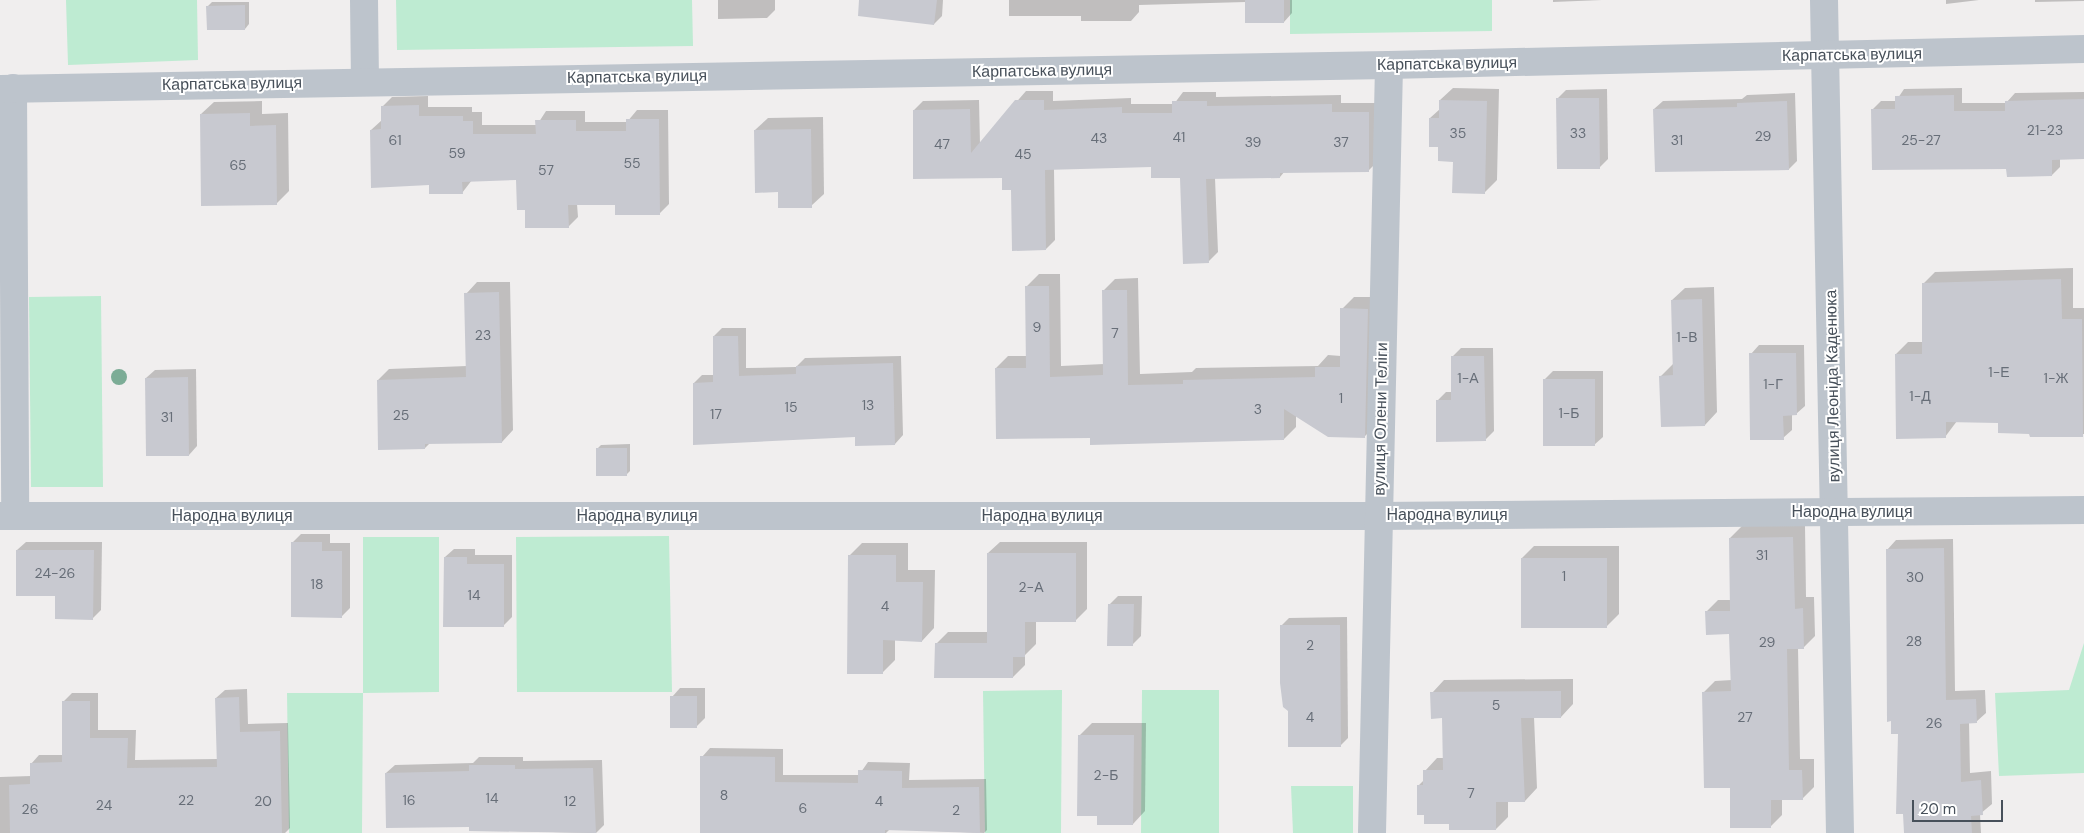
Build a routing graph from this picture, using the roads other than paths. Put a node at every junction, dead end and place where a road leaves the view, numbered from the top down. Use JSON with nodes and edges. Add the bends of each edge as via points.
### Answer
{"nodes":[{"id":1,"x":364,"y":0,"type":"edge"},
{"id":2,"x":1824,"y":0,"type":"edge"},
{"id":3,"x":2084,"y":49,"type":"edge"},
{"id":4,"x":1825,"y":56,"type":"junction"},
{"id":5,"x":1389,"y":65,"type":"junction"},
{"id":6,"x":365,"y":81,"type":"junction"},
{"id":7,"x":6,"y":89,"type":"edge"},
{"id":8,"x":2084,"y":510,"type":"edge"},
{"id":9,"x":1837,"y":513,"type":"junction"},
{"id":10,"x":7,"y":516,"type":"edge"},
{"id":11,"x":1379,"y":516,"type":"junction"},
{"id":12,"x":1372,"y":833,"type":"edge"},
{"id":13,"x":1840,"y":833,"type":"edge"}],
"edges":[{"from":1,"to":6,"type":"street"},
{"from":2,"to":4,"type":"street","name":"вулиця Леоніда Каденюка"},
{"from":3,"to":4,"type":"street","name":"Карпатська вулиця"},
{"from":4,"to":5,"type":"street","name":"Карпатська вулиця"},
{"from":4,"to":9,"type":"street","name":"вулиця Леоніда Каденюка"},
{"from":5,"to":6,"type":"street","name":"Карпатська вулиця"},
{"from":5,"to":11,"type":"street","name":"вулиця Олени Теліги"},
{"from":6,"to":7,"type":"street","name":"Карпатська вулиця"},
{"from":7,"to":10,"type":"street"},
{"from":8,"to":9,"type":"street","name":"Народна вулиця"},
{"from":9,"to":11,"type":"street","name":"Народна вулиця"},
{"from":9,"to":13,"type":"street","name":"вулиця Леоніда Каденюка"},
{"from":10,"to":11,"type":"street","name":"Народна вулиця"},
{"from":11,"to":12,"type":"street","name":"вулиця Олени Теліги"}]}
